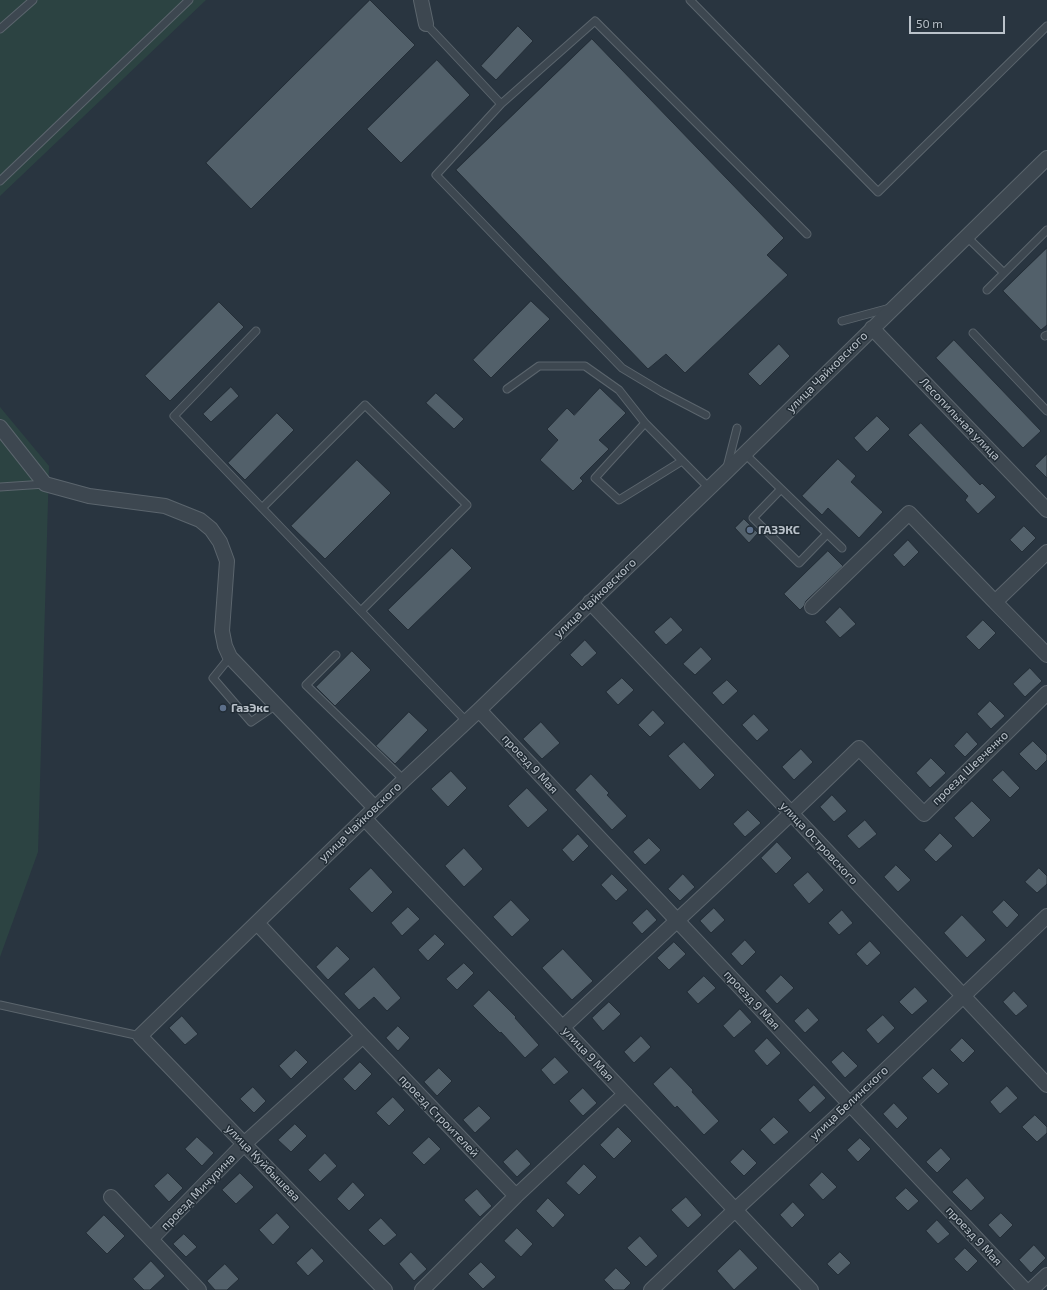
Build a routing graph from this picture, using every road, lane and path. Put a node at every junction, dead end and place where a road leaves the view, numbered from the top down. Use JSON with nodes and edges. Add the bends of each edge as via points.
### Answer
{"nodes":[{"id":1,"x":33,"y":0,"type":"edge"},
{"id":2,"x":189,"y":0,"type":"edge"},
{"id":3,"x":421,"y":0,"type":"edge"},
{"id":4,"x":690,"y":0,"type":"edge"},
{"id":5,"x":426,"y":24,"type":"joint"},
{"id":6,"x":1047,"y":26,"type":"edge"},
{"id":7,"x":0,"y":30,"type":"edge"},
{"id":8,"x":501,"y":104,"type":"junction"},
{"id":9,"x":1047,"y":158,"type":"edge"},
{"id":10,"x":0,"y":181,"type":"edge"},
{"id":11,"x":1047,"y":230,"type":"edge"},
{"id":12,"x":807,"y":234,"type":"dead end"},
{"id":13,"x":967,"y":236,"type":"junction"},
{"id":14,"x":1004,"y":273,"type":"junction"},
{"id":15,"x":987,"y":290,"type":"dead end"},
{"id":16,"x":896,"y":306,"type":"junction"},
{"id":17,"x":842,"y":321,"type":"dead end"},
{"id":18,"x":872,"y":328,"type":"junction"},
{"id":19,"x":256,"y":331,"type":"dead end"},
{"id":20,"x":973,"y":333,"type":"dead end"},
{"id":21,"x":507,"y":389,"type":"dead end"},
{"id":22,"x":1047,"y":410,"type":"edge"},
{"id":23,"x":706,"y":415,"type":"dead end"},
{"id":24,"x":645,"y":423,"type":"junction"},
{"id":25,"x":0,"y":427,"type":"edge"},
{"id":26,"x":737,"y":428,"type":"dead end"},
{"id":27,"x":745,"y":454,"type":"junction"},
{"id":28,"x":682,"y":461,"type":"junction"},
{"id":29,"x":726,"y":472,"type":"junction"},
{"id":30,"x":45,"y":484,"type":"junction"},
{"id":31,"x":0,"y":487,"type":"edge"},
{"id":32,"x":709,"y":488,"type":"junction"},
{"id":33,"x":781,"y":489,"type":"junction"},
{"id":34,"x":262,"y":508,"type":"junction"},
{"id":35,"x":1047,"y":510,"type":"edge"},
{"id":36,"x":827,"y":534,"type":"junction"},
{"id":37,"x":842,"y":548,"type":"dead end"},
{"id":38,"x":1047,"y":552,"type":"edge"},
{"id":39,"x":590,"y":602,"type":"junction"},
{"id":40,"x":995,"y":602,"type":"junction"},
{"id":41,"x":812,"y":608,"type":"dead end"},
{"id":42,"x":361,"y":611,"type":"junction"},
{"id":43,"x":336,"y":655,"type":"dead end"},
{"id":44,"x":1047,"y":655,"type":"edge"},
{"id":45,"x":230,"y":657,"type":"junction"},
{"id":46,"x":1047,"y":693,"type":"edge"},
{"id":47,"x":276,"y":705,"type":"junction"},
{"id":48,"x":479,"y":710,"type":"junction"},
{"id":49,"x":467,"y":722,"type":"junction"},
{"id":50,"x":404,"y":780,"type":"junction"},
{"id":51,"x":375,"y":808,"type":"junction"},
{"id":52,"x":792,"y":814,"type":"junction"},
{"id":53,"x":365,"y":819,"type":"junction"},
{"id":54,"x":1047,"y":916,"type":"edge"},
{"id":55,"x":677,"y":920,"type":"junction"},
{"id":56,"x":257,"y":922,"type":"junction"},
{"id":57,"x":963,"y":996,"type":"junction"},
{"id":58,"x":0,"y":1005,"type":"edge"},
{"id":59,"x":563,"y":1027,"type":"junction"},
{"id":60,"x":140,"y":1036,"type":"junction"},
{"id":61,"x":363,"y":1036,"type":"junction"},
{"id":62,"x":1047,"y":1085,"type":"edge"},
{"id":63,"x":625,"y":1094,"type":"junction"},
{"id":64,"x":850,"y":1104,"type":"junction"},
{"id":65,"x":244,"y":1144,"type":"junction"},
{"id":66,"x":516,"y":1196,"type":"junction"},
{"id":67,"x":111,"y":1197,"type":"dead end"},
{"id":68,"x":735,"y":1210,"type":"junction"},
{"id":69,"x":151,"y":1239,"type":"junction"},
{"id":70,"x":1047,"y":1275,"type":"edge"},
{"id":71,"x":199,"y":1290,"type":"edge"},
{"id":72,"x":386,"y":1290,"type":"edge"},
{"id":73,"x":422,"y":1290,"type":"edge"},
{"id":74,"x":651,"y":1290,"type":"edge"},
{"id":75,"x":811,"y":1290,"type":"edge"},
{"id":76,"x":1025,"y":1290,"type":"edge"},
{"id":77,"x":1031,"y":1290,"type":"edge"}],
"edges":[{"from":1,"to":7,"type":"lane"},
{"from":2,"to":10,"type":"lane"},
{"from":3,"to":5,"type":"street"},
{"from":4,"to":6,"type":"lane","via":[[878,192]]},
{"from":5,"to":8,"type":"lane"},
{"from":8,"to":12,"type":"lane","via":[[595,21]]},
{"from":8,"to":23,"type":"lane","via":[[436,175],[622,368]]},
{"from":9,"to":13,"type":"street","name":"улица Чайковского"},
{"from":11,"to":14,"type":"lane"},
{"from":13,"to":14,"type":"lane"},
{"from":13,"to":16,"type":"street","name":"улица Чайковского"},
{"from":14,"to":15,"type":"lane"},
{"from":16,"to":17,"type":"lane"},
{"from":16,"to":18,"type":"street","name":"улица Чайковского"},
{"from":18,"to":27,"type":"street","name":"улица Чайковского"},
{"from":18,"to":35,"type":"street","name":"Лесопильная улица"},
{"from":19,"to":34,"type":"lane","via":[[174,416]]},
{"from":20,"to":22,"type":"lane"},
{"from":21,"to":24,"type":"lane","via":[[539,366],[585,366],[619,390]]},
{"from":24,"to":28,"type":"lane"},
{"from":24,"to":28,"type":"lane","via":[[595,478],[619,500]]},
{"from":25,"to":30,"type":"street"},
{"from":26,"to":29,"type":"lane"},
{"from":27,"to":29,"type":"street","name":"улица Чайковского"},
{"from":27,"to":33,"type":"lane"},
{"from":28,"to":32,"type":"lane"},
{"from":29,"to":32,"type":"street","name":"улица Чайковского"},
{"from":30,"to":31,"type":"lane"},
{"from":30,"to":45,"type":"street","via":[[89,496],[165,506],[200,520],[211,529],[220,542],[227,561],[222,631]]},
{"from":32,"to":39,"type":"street","name":"улица Чайковского"},
{"from":33,"to":36,"type":"lane"},
{"from":33,"to":36,"type":"lane","via":[[753,518],[799,563]]},
{"from":34,"to":42,"type":"lane"},
{"from":34,"to":42,"type":"lane","via":[[365,405],[467,505]]},
{"from":36,"to":37,"type":"lane"},
{"from":38,"to":40,"type":"street"},
{"from":39,"to":48,"type":"street","name":"улица Чайковского"},
{"from":39,"to":52,"type":"street","name":"улица Островского"},
{"from":40,"to":41,"type":"street","via":[[908,513]]},
{"from":40,"to":44,"type":"street"},
{"from":42,"to":49,"type":"lane"},
{"from":43,"to":50,"type":"lane","via":[[306,685]]},
{"from":45,"to":47,"type":"street"},
{"from":45,"to":47,"type":"lane","via":[[213,678],[250,722]]},
{"from":46,"to":52,"type":"street","name":"проезд Шевченко","via":[[924,814],[859,748]]},
{"from":47,"to":51,"type":"street"},
{"from":48,"to":49,"type":"street","name":"улица Чайковского"},
{"from":48,"to":55,"type":"street","name":"проезд 9 Мая"},
{"from":49,"to":50,"type":"street","name":"улица Чайковского"},
{"from":50,"to":51,"type":"street","name":"улица Чайковского"},
{"from":51,"to":53,"type":"street","name":"улица Чайковского"},
{"from":52,"to":55,"type":"street"},
{"from":52,"to":57,"type":"street","name":"улица Островского"},
{"from":53,"to":56,"type":"street","name":"улица Чайковского"},
{"from":53,"to":59,"type":"street","name":"улица 9 Мая"},
{"from":54,"to":57,"type":"street","name":"улица Белинского"},
{"from":55,"to":59,"type":"street"},
{"from":55,"to":64,"type":"street","name":"проезд 9 Мая"},
{"from":56,"to":60,"type":"street","name":"улица Чайковского"},
{"from":56,"to":61,"type":"street","name":"проезд Строителей"},
{"from":57,"to":62,"type":"street","name":"улица Островского"},
{"from":57,"to":64,"type":"street","name":"улица Белинского"},
{"from":58,"to":60,"type":"lane"},
{"from":59,"to":63,"type":"street","name":"улица 9 Мая"},
{"from":60,"to":65,"type":"street","name":"улица Куйбышева"},
{"from":61,"to":65,"type":"street"},
{"from":61,"to":66,"type":"street","name":"проезд Строителей"},
{"from":63,"to":66,"type":"street"},
{"from":63,"to":68,"type":"street","name":"улица 9 Мая"},
{"from":64,"to":68,"type":"street","name":"улица Белинского"},
{"from":64,"to":76,"type":"street","name":"проезд 9 Мая"},
{"from":65,"to":69,"type":"street","name":"проезд Мичурина"},
{"from":65,"to":72,"type":"street","name":"улица Куйбышева"},
{"from":66,"to":73,"type":"street"},
{"from":67,"to":69,"type":"street","name":"проезд Мичурина"},
{"from":68,"to":74,"type":"street","name":"улица Белинского"},
{"from":68,"to":75,"type":"street","name":"улица 9 Мая"},
{"from":69,"to":71,"type":"street","name":"проезд Мичурина"},
{"from":70,"to":77,"type":"street"}]}
